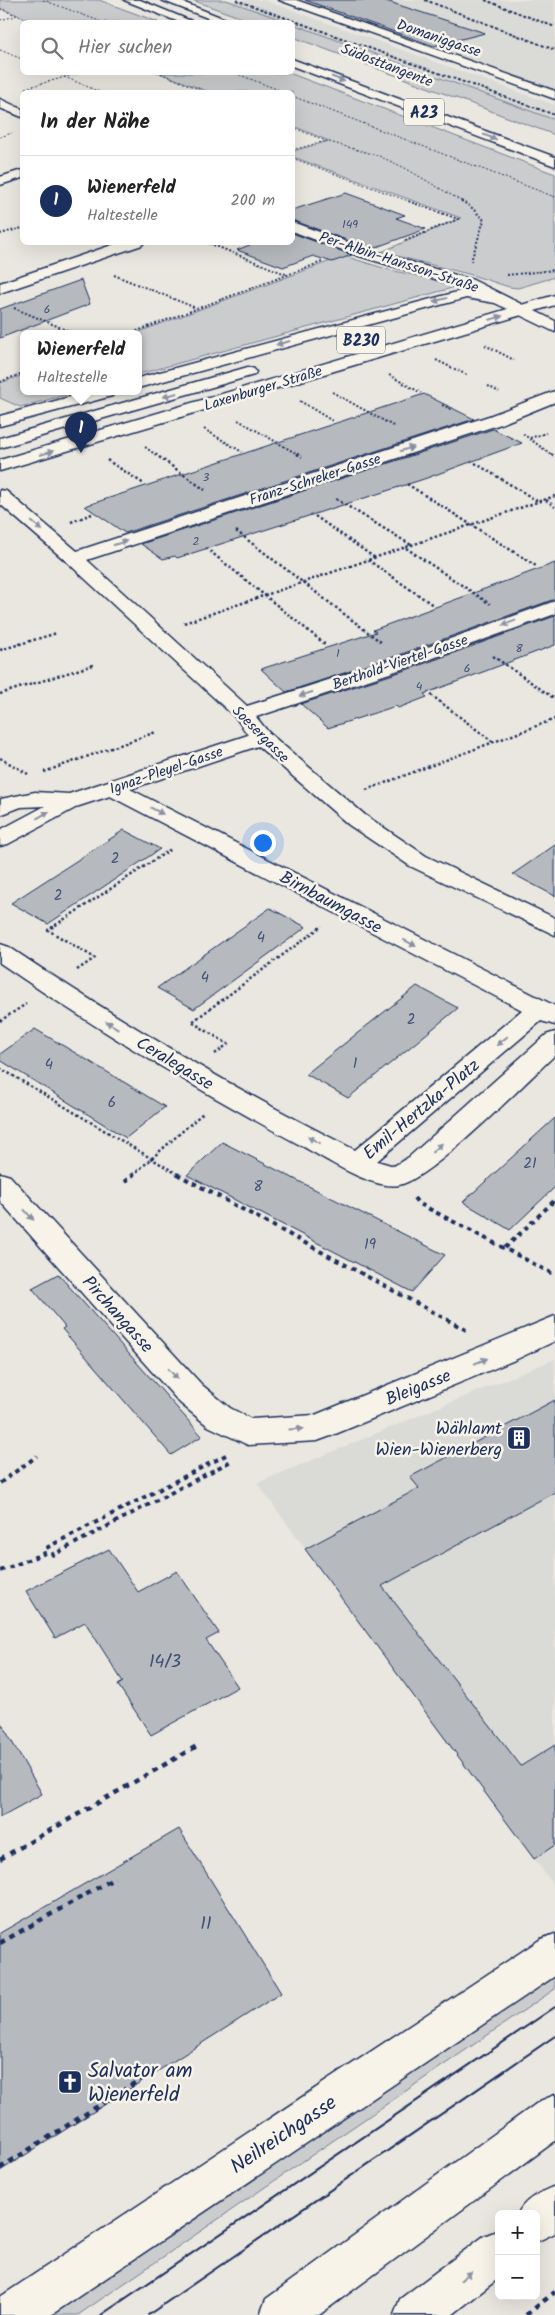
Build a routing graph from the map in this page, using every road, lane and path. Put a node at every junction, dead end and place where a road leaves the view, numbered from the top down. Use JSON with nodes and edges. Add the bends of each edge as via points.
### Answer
{"nodes":[{"id":1,"x":44,"y":0,"type":"edge"},
{"id":2,"x":130,"y":0,"type":"edge"},
{"id":3,"x":168,"y":0,"type":"edge"},
{"id":4,"x":285,"y":0,"type":"edge"},
{"id":5,"x":0,"y":9,"type":"edge"},
{"id":6,"x":16,"y":16,"type":"junction"},
{"id":7,"x":0,"y":20,"type":"edge"},
{"id":8,"x":28,"y":20,"type":"edge"},
{"id":9,"x":97,"y":20,"type":"edge"},
{"id":10,"x":184,"y":20,"type":"edge"},
{"id":11,"x":223,"y":20,"type":"edge"},
{"id":12,"x":0,"y":50,"type":"edge"},
{"id":13,"x":20,"y":59,"type":"edge"},
{"id":14,"x":295,"y":63,"type":"edge"},
{"id":15,"x":60,"y":75,"type":"edge"},
{"id":16,"x":73,"y":75,"type":"edge"},
{"id":17,"x":164,"y":75,"type":"edge"},
{"id":18,"x":240,"y":75,"type":"edge"},
{"id":19,"x":65,"y":77,"type":"junction"},
{"id":20,"x":25,"y":88,"type":"dead end"},
{"id":21,"x":95,"y":90,"type":"edge"},
{"id":22,"x":201,"y":90,"type":"edge"},
{"id":23,"x":279,"y":90,"type":"edge"},
{"id":24,"x":555,"y":95,"type":"edge"},
{"id":25,"x":295,"y":97,"type":"edge"},
{"id":26,"x":0,"y":103,"type":"edge"},
{"id":27,"x":20,"y":112,"type":"edge"},
{"id":28,"x":295,"y":128,"type":"edge"},
{"id":29,"x":326,"y":141,"type":"junction"},
{"id":30,"x":295,"y":149,"type":"edge"},
{"id":31,"x":295,"y":159,"type":"edge"},
{"id":32,"x":555,"y":162,"type":"edge"},
{"id":33,"x":20,"y":175,"type":"edge"},
{"id":34,"x":0,"y":181,"type":"edge"},
{"id":35,"x":555,"y":197,"type":"edge"},
{"id":36,"x":295,"y":227,"type":"edge"},
{"id":37,"x":20,"y":229,"type":"edge"},
{"id":38,"x":0,"y":234,"type":"edge"},
{"id":39,"x":405,"y":241,"type":"dead end"},
{"id":40,"x":128,"y":245,"type":"edge"},
{"id":41,"x":213,"y":245,"type":"edge"},
{"id":42,"x":355,"y":250,"type":"junction"},
{"id":43,"x":471,"y":261,"type":"dead end"},
{"id":44,"x":80,"y":262,"type":"junction"},
{"id":45,"x":288,"y":275,"type":"junction"},
{"id":46,"x":555,"y":285,"type":"edge"},
{"id":47,"x":0,"y":288,"type":"edge"},
{"id":48,"x":505,"y":300,"type":"junction"},
{"id":49,"x":555,"y":300,"type":"edge"},
{"id":50,"x":8,"y":306,"type":"dead end"},
{"id":51,"x":197,"y":309,"type":"junction"},
{"id":52,"x":523,"y":310,"type":"junction"},
{"id":53,"x":438,"y":319,"type":"dead end"},
{"id":54,"x":555,"y":327,"type":"edge"},
{"id":55,"x":66,"y":330,"type":"edge"},
{"id":56,"x":139,"y":330,"type":"edge"},
{"id":57,"x":484,"y":345,"type":"dead end"},
{"id":58,"x":436,"y":359,"type":"dead end"},
{"id":59,"x":514,"y":360,"type":"dead end"},
{"id":60,"x":265,"y":368,"type":"dead end"},
{"id":61,"x":20,"y":374,"type":"edge"},
{"id":62,"x":389,"y":374,"type":"dead end"},
{"id":63,"x":467,"y":375,"type":"dead end"},
{"id":64,"x":0,"y":382,"type":"edge"},
{"id":65,"x":142,"y":382,"type":"edge"},
{"id":66,"x":332,"y":392,"type":"dead end"},
{"id":67,"x":421,"y":393,"type":"dead end"},
{"id":68,"x":94,"y":395,"type":"edge"},
{"id":69,"x":555,"y":396,"type":"edge"},
{"id":70,"x":293,"y":397,"type":"dead end"},
{"id":71,"x":4,"y":417,"type":"edge"},
{"id":72,"x":238,"y":420,"type":"dead end"},
{"id":73,"x":494,"y":420,"type":"junction"},
{"id":74,"x":334,"y":422,"type":"dead end"},
{"id":75,"x":204,"y":429,"type":"dead end"},
{"id":76,"x":546,"y":432,"type":"dead end"},
{"id":77,"x":530,"y":438,"type":"junction"},
{"id":78,"x":138,"y":442,"type":"dead end"},
{"id":79,"x":0,"y":443,"type":"edge"},
{"id":80,"x":423,"y":443,"type":"junction"},
{"id":81,"x":242,"y":452,"type":"dead end"},
{"id":82,"x":555,"y":457,"type":"edge"},
{"id":83,"x":106,"y":459,"type":"dead end"},
{"id":84,"x":474,"y":463,"type":"dead end"},
{"id":85,"x":0,"y":466,"type":"edge"},
{"id":86,"x":331,"y":474,"type":"junction"},
{"id":87,"x":308,"y":481,"type":"junction"},
{"id":88,"x":144,"y":484,"type":"dead end"},
{"id":89,"x":407,"y":484,"type":"dead end"},
{"id":90,"x":0,"y":494,"type":"edge"},
{"id":91,"x":555,"y":496,"type":"edge"},
{"id":92,"x":546,"y":500,"type":"junction"},
{"id":93,"x":539,"y":502,"type":"junction"},
{"id":94,"x":230,"y":507,"type":"junction"},
{"id":95,"x":555,"y":507,"type":"edge"},
{"id":96,"x":212,"y":513,"type":"junction"},
{"id":97,"x":315,"y":516,"type":"dead end"},
{"id":98,"x":470,"y":526,"type":"junction"},
{"id":99,"x":411,"y":545,"type":"junction"},
{"id":100,"x":406,"y":547,"type":"junction"},
{"id":101,"x":206,"y":548,"type":"dead end"},
{"id":102,"x":74,"y":558,"type":"junction"},
{"id":103,"x":375,"y":558,"type":"junction"},
{"id":104,"x":368,"y":560,"type":"junction"},
{"id":105,"x":536,"y":566,"type":"dead end"},
{"id":106,"x":302,"y":582,"type":"junction"},
{"id":107,"x":265,"y":595,"type":"junction"},
{"id":108,"x":433,"y":605,"type":"dead end"},
{"id":109,"x":555,"y":607,"type":"edge"},
{"id":110,"x":515,"y":621,"type":"junction"},
{"id":111,"x":57,"y":633,"type":"dead end"},
{"id":112,"x":154,"y":633,"type":"junction"},
{"id":113,"x":468,"y":639,"type":"junction"},
{"id":114,"x":326,"y":645,"type":"dead end"},
{"id":115,"x":0,"y":650,"type":"edge"},
{"id":116,"x":407,"y":661,"type":"junction"},
{"id":117,"x":93,"y":665,"type":"dead end"},
{"id":118,"x":0,"y":694,"type":"edge"},
{"id":119,"x":431,"y":695,"type":"dead end"},
{"id":120,"x":555,"y":699,"type":"edge"},
{"id":121,"x":243,"y":714,"type":"junction"},
{"id":122,"x":555,"y":719,"type":"edge"},
{"id":123,"x":156,"y":732,"type":"dead end"},
{"id":124,"x":261,"y":738,"type":"junction"},
{"id":125,"x":493,"y":742,"type":"junction"},
{"id":126,"x":42,"y":773,"type":"dead end"},
{"id":127,"x":114,"y":788,"type":"junction"},
{"id":128,"x":71,"y":801,"type":"junction"},
{"id":129,"x":336,"y":802,"type":"junction"},
{"id":130,"x":0,"y":808,"type":"edge"},
{"id":131,"x":197,"y":832,"type":"junction"},
{"id":132,"x":0,"y":839,"type":"edge"},
{"id":133,"x":345,"y":909,"type":"junction"},
{"id":134,"x":555,"y":927,"type":"edge"},
{"id":135,"x":0,"y":952,"type":"edge"},
{"id":136,"x":51,"y":987,"type":"junction"},
{"id":137,"x":549,"y":1012,"type":"edge"},
{"id":138,"x":555,"y":1041,"type":"edge"},
{"id":139,"x":0,"y":1068,"type":"edge"},
{"id":140,"x":190,"y":1072,"type":"junction"},
{"id":141,"x":225,"y":1093,"type":"junction"},
{"id":142,"x":151,"y":1160,"type":"junction"},
{"id":143,"x":357,"y":1163,"type":"junction"},
{"id":144,"x":398,"y":1176,"type":"junction"},
{"id":145,"x":125,"y":1182,"type":"dead end"},
{"id":146,"x":0,"y":1183,"type":"edge"},
{"id":147,"x":555,"y":1200,"type":"edge"},
{"id":148,"x":505,"y":1248,"type":"junction"},
{"id":149,"x":555,"y":1275,"type":"edge"},
{"id":150,"x":555,"y":1328,"type":"edge"},
{"id":151,"x":506,"y":1351,"type":"junction"},
{"id":152,"x":248,"y":1432,"type":"joint"},
{"id":153,"x":37,"y":1456,"type":"dead end"},
{"id":154,"x":222,"y":1457,"type":"dead end"},
{"id":155,"x":234,"y":1459,"type":"dead end"},
{"id":156,"x":0,"y":1483,"type":"edge"},
{"id":157,"x":50,"y":1551,"type":"junction"},
{"id":158,"x":0,"y":1571,"type":"edge"},
{"id":159,"x":197,"y":1746,"type":"dead end"},
{"id":160,"x":0,"y":1859,"type":"edge"},
{"id":161,"x":115,"y":1878,"type":"dead end"},
{"id":162,"x":0,"y":1943,"type":"edge"},
{"id":163,"x":555,"y":1953,"type":"edge"},
{"id":164,"x":144,"y":2077,"type":"dead end"},
{"id":165,"x":555,"y":2116,"type":"edge"},
{"id":166,"x":0,"y":2168,"type":"edge"},
{"id":167,"x":555,"y":2207,"type":"edge"},
{"id":168,"x":540,"y":2218,"type":"edge"},
{"id":169,"x":495,"y":2254,"type":"edge"},
{"id":170,"x":555,"y":2292,"type":"edge"},
{"id":171,"x":12,"y":2315,"type":"edge"},
{"id":172,"x":282,"y":2315,"type":"edge"},
{"id":173,"x":416,"y":2315,"type":"edge"},
{"id":174,"x":526,"y":2315,"type":"edge"}],
"edges":[{"from":1,"to":9,"type":"path"},
{"from":2,"to":10,"type":"main road"},
{"from":3,"to":11,"type":"main road"},
{"from":4,"to":24,"type":"main road","name":"Domaniggasse"},
{"from":5,"to":6,"type":"path"},
{"from":6,"to":7,"type":"path"},
{"from":6,"to":8,"type":"path"},
{"from":12,"to":13,"type":"path"},
{"from":14,"to":32,"type":"main road","name":"Südosttangente","number":"A23","one_way":true},
{"from":15,"to":19,"type":"path"},
{"from":16,"to":19,"type":"path"},
{"from":17,"to":22,"type":"path"},
{"from":18,"to":23,"type":"path"},
{"from":19,"to":20,"type":"path"},
{"from":19,"to":21,"type":"path"},
{"from":25,"to":35,"type":"path"},
{"from":26,"to":27,"type":"main road"},
{"from":28,"to":29,"type":"path"},
{"from":29,"to":30,"type":"path"},
{"from":29,"to":43,"type":"path","via":[[379,156],[470,206],[484,220]]},
{"from":31,"to":39,"type":"path","via":[[458,219]]},
{"from":33,"to":34,"type":"main road"},
{"from":36,"to":42,"type":"main road","name":"Per-Albin-Hansson-Straße"},
{"from":37,"to":38,"type":"path"},
{"from":40,"to":44,"type":"main road"},
{"from":41,"to":45,"type":"path"},
{"from":42,"to":45,"type":"path"},
{"from":42,"to":48,"type":"main road","name":"Per-Albin-Hansson-Straße","via":[[468,283]]},
{"from":44,"to":47,"type":"main road"},
{"from":44,"to":51,"type":"path"},
{"from":45,"to":51,"type":"path"},
{"from":46,"to":48,"type":"main road"},
{"from":48,"to":52,"type":"main road"},
{"from":48,"to":53,"type":"main road"},
{"from":48,"to":65,"type":"main road","one_way":true,"via":[[466,293]]},
{"from":49,"to":52,"type":"main road","name":"Laxenburger Straße","number":"B230"},
{"from":50,"to":55,"type":"path"},
{"from":51,"to":56,"type":"path"},
{"from":52,"to":54,"type":"main road"},
{"from":85,"to":52,"type":"main road","name":"Laxenburger Straße","number":"B230","one_way":true},
{"from":57,"to":59,"type":"path"},
{"from":58,"to":63,"type":"path"},
{"from":60,"to":79,"type":"main road","name":"Laxenburger Straße","one_way":true},
{"from":61,"to":64,"type":"path"},
{"from":62,"to":67,"type":"path"},
{"from":66,"to":80,"type":"path"},
{"from":68,"to":71,"type":"main road"},
{"from":69,"to":73,"type":"main road","name":"Franz-Schreker-Gasse"},
{"from":70,"to":74,"type":"path"},
{"from":72,"to":86,"type":"path"},
{"from":73,"to":77,"type":"path"},
{"from":73,"to":80,"type":"main road","name":"Franz-Schreker-Gasse"},
{"from":75,"to":81,"type":"path"},
{"from":76,"to":77,"type":"path"},
{"from":77,"to":82,"type":"path"},
{"from":78,"to":94,"type":"path"},
{"from":86,"to":80,"type":"main road","name":"Franz-Schreker-Gasse","one_way":true},
{"from":83,"to":88,"type":"path"},
{"from":84,"to":93,"type":"path"},
{"from":86,"to":87,"type":"main road","name":"Franz-Schreker-Gasse"},
{"from":87,"to":94,"type":"main road","name":"Franz-Schreker-Gasse"},
{"from":87,"to":99,"type":"path"},
{"from":89,"to":98,"type":"path"},
{"from":90,"to":102,"type":"main road","name":"Soesergasse","one_way":true},
{"from":91,"to":92,"type":"path"},
{"from":92,"to":93,"type":"path"},
{"from":92,"to":95,"type":"path"},
{"from":93,"to":98,"type":"path"},
{"from":94,"to":96,"type":"main road","name":"Franz-Schreker-Gasse"},
{"from":102,"to":96,"type":"main road","name":"Franz-Schreker-Gasse","one_way":true},
{"from":96,"to":106,"type":"path"},
{"from":97,"to":103,"type":"path"},
{"from":98,"to":99,"type":"path"},
{"from":98,"to":105,"type":"path"},
{"from":99,"to":100,"type":"path"},
{"from":100,"to":103,"type":"path"},
{"from":100,"to":110,"type":"path"},
{"from":101,"to":107,"type":"path"},
{"from":102,"to":112,"type":"main road","name":"Soesergasse"},
{"from":103,"to":104,"type":"path"},
{"from":104,"to":106,"type":"path"},
{"from":104,"to":108,"type":"path"},
{"from":106,"to":107,"type":"path"},
{"from":106,"to":116,"type":"path"},
{"from":107,"to":112,"type":"path"},
{"from":107,"to":114,"type":"path"},
{"from":109,"to":110,"type":"main road","name":"Berthold-Viertel-Gasse"},
{"from":110,"to":113,"type":"main road","name":"Berthold-Viertel-Gasse","one_way":true},
{"from":111,"to":115,"type":"path"},
{"from":112,"to":121,"type":"main road","name":"Soesergasse"},
{"from":113,"to":116,"type":"main road","name":"Berthold-Viertel-Gasse"},
{"from":113,"to":120,"type":"path"},
{"from":116,"to":121,"type":"main road","name":"Berthold-Viertel-Gasse","one_way":true},
{"from":117,"to":118,"type":"path"},
{"from":119,"to":125,"type":"path"},
{"from":121,"to":124,"type":"main road","name":"Soesergasse"},
{"from":122,"to":125,"type":"path"},
{"from":123,"to":126,"type":"path"},
{"from":124,"to":127,"type":"main road","name":"Ignaz-Pleyel-Gasse"},
{"from":124,"to":129,"type":"main road","name":"Soesergasse"},
{"from":125,"to":129,"type":"path"},
{"from":127,"to":128,"type":"main road","name":"Ignaz-Pleyel-Gasse"},
{"from":127,"to":131,"type":"main road","name":"Birnbaumgasse","one_way":true},
{"from":128,"to":130,"type":"main road","via":[[32,798]]},
{"from":132,"to":128,"type":"main road","one_way":true},
{"from":129,"to":134,"type":"main road","name":"Soesergasse","via":[[357,820],[418,860]]},
{"from":131,"to":133,"type":"main road","name":"Birnbaumgasse"},
{"from":131,"to":136,"type":"path","via":[[48,930],[95,958]]},
{"from":133,"to":137,"type":"main road","name":"Birnbaumgasse","one_way":true},
{"from":133,"to":140,"type":"path","via":[[192,1022],[228,1044]]},
{"from":135,"to":136,"type":"main road","name":"Ceralegasse"},
{"from":140,"to":136,"type":"main road","name":"Ceralegasse","one_way":true},
{"from":137,"to":143,"type":"main road","name":"Emil-Hertzka-Platz","one_way":true},
{"from":144,"to":138,"type":"main road","name":"Emil-Hertzka-Platz","one_way":true,"via":[[419,1164]]},
{"from":139,"to":142,"type":"path"},
{"from":140,"to":141,"type":"main road","name":"Ceralegasse"},
{"from":141,"to":142,"type":"path"},
{"from":143,"to":141,"type":"main road","name":"Ceralegasse","one_way":true},
{"from":142,"to":145,"type":"path"},
{"from":142,"to":151,"type":"path"},
{"from":143,"to":144,"type":"main road","name":"Emil-Hertzka-Platz","via":[[378,1174]]},
{"from":144,"to":148,"type":"path","via":[[418,1203]]},
{"from":146,"to":152,"type":"main road","name":"Pirchangasse","one_way":true,"via":[[191,1394],[220,1417]]},
{"from":147,"to":148,"type":"path"},
{"from":148,"to":149,"type":"path"},
{"from":150,"to":151,"type":"main road","name":"Bleigasse"},
{"from":152,"to":151,"type":"main road","name":"Bleigasse","one_way":true,"via":[[317,1428]]},
{"from":153,"to":156,"type":"path"},
{"from":154,"to":157,"type":"path","via":[[48,1547]]},
{"from":155,"to":157,"type":"path","via":[[53,1555]]},
{"from":157,"to":158,"type":"path"},
{"from":159,"to":160,"type":"path"},
{"from":161,"to":162,"type":"path"},
{"from":163,"to":171,"type":"main road","name":"Neilreichgasse"},
{"from":164,"to":166,"type":"path"},
{"from":165,"to":172,"type":"main road"},
{"from":167,"to":168,"type":"main road"},
{"from":173,"to":169,"type":"main road","one_way":true},
{"from":170,"to":174,"type":"path"}]}
